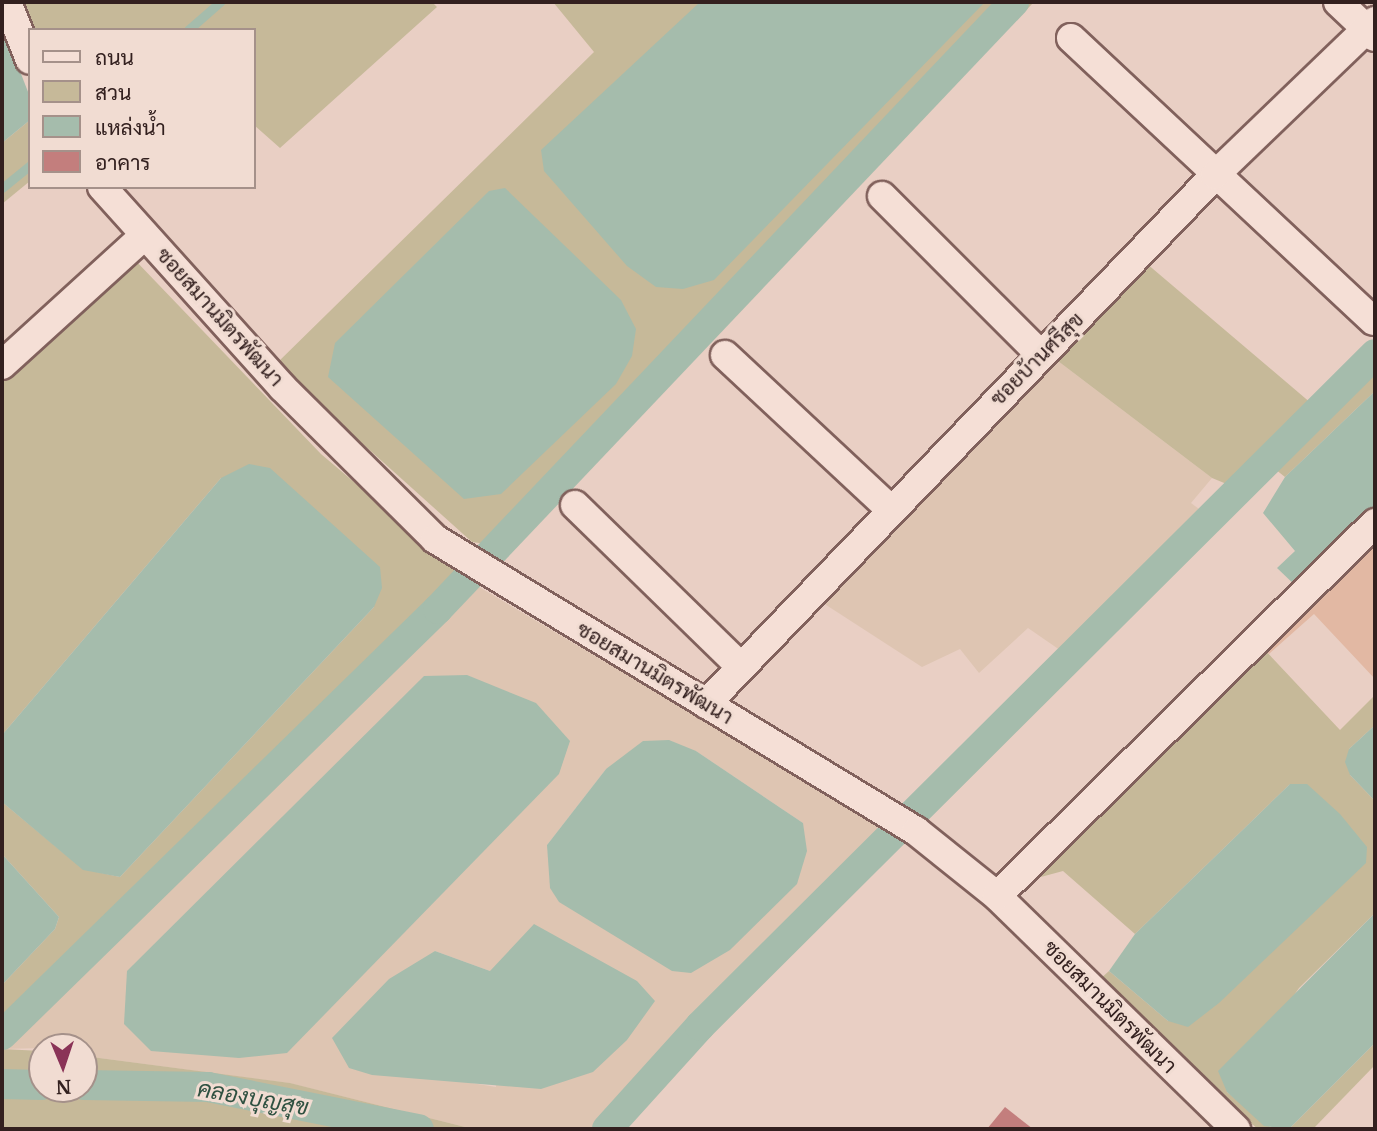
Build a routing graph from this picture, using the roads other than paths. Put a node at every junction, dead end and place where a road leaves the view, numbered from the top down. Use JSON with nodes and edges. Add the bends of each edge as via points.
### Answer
{"nodes":[{"id":1,"x":7,"y":2,"type":"edge"},
{"id":2,"x":1338,"y":2,"type":"edge"},
{"id":3,"x":1373,"y":29,"type":"edge"},
{"id":4,"x":1071,"y":38,"type":"dead end"},
{"id":5,"x":28,"y":55,"type":"edge"},
{"id":6,"x":1215,"y":175,"type":"junction"},
{"id":7,"x":104,"y":189,"type":"edge"},
{"id":8,"x":882,"y":196,"type":"dead end"},
{"id":9,"x":145,"y":235,"type":"junction"},
{"id":10,"x":1373,"y":321,"type":"dead end"},
{"id":11,"x":725,"y":355,"type":"dead end"},
{"id":12,"x":1041,"y":355,"type":"junction"},
{"id":13,"x":2,"y":365,"type":"edge"},
{"id":14,"x":575,"y":505,"type":"dead end"},
{"id":15,"x":890,"y":509,"type":"junction"},
{"id":16,"x":1375,"y":523,"type":"edge"},
{"id":17,"x":741,"y":667,"type":"junction"},
{"id":18,"x":706,"y":704,"type":"junction"},
{"id":19,"x":997,"y":896,"type":"junction"},
{"id":20,"x":1236,"y":1129,"type":"edge"}],
"edges":[{"from":1,"to":5,"type":"street"},
{"from":2,"to":3,"type":"street"},
{"from":3,"to":6,"type":"street","name":"ซอยบ้านศรีสุข"},
{"from":4,"to":6,"type":"street"},
{"from":6,"to":10,"type":"street"},
{"from":6,"to":12,"type":"street","name":"ซอยบ้านศรีสุข"},
{"from":7,"to":9,"type":"street","name":"ซอยสมานมิตรพัฒนา"},
{"from":8,"to":12,"type":"street"},
{"from":9,"to":13,"type":"street"},
{"from":9,"to":18,"type":"street","name":"ซอยสมานมิตรพัฒนา","via":[[293,398],[435,539]]},
{"from":11,"to":15,"type":"street"},
{"from":12,"to":15,"type":"street","name":"ซอยบ้านศรีสุข"},
{"from":14,"to":17,"type":"street"},
{"from":15,"to":17,"type":"street","name":"ซอยบ้านศรีสุข"},
{"from":16,"to":19,"type":"street"},
{"from":17,"to":18,"type":"street","name":"ซอยบ้านศรีสุข"},
{"from":18,"to":19,"type":"street","name":"ซอยสมานมิตรพัฒนา","via":[[906,825]]},
{"from":19,"to":20,"type":"street","name":"ซอยสมานมิตรพัฒนา"}]}
